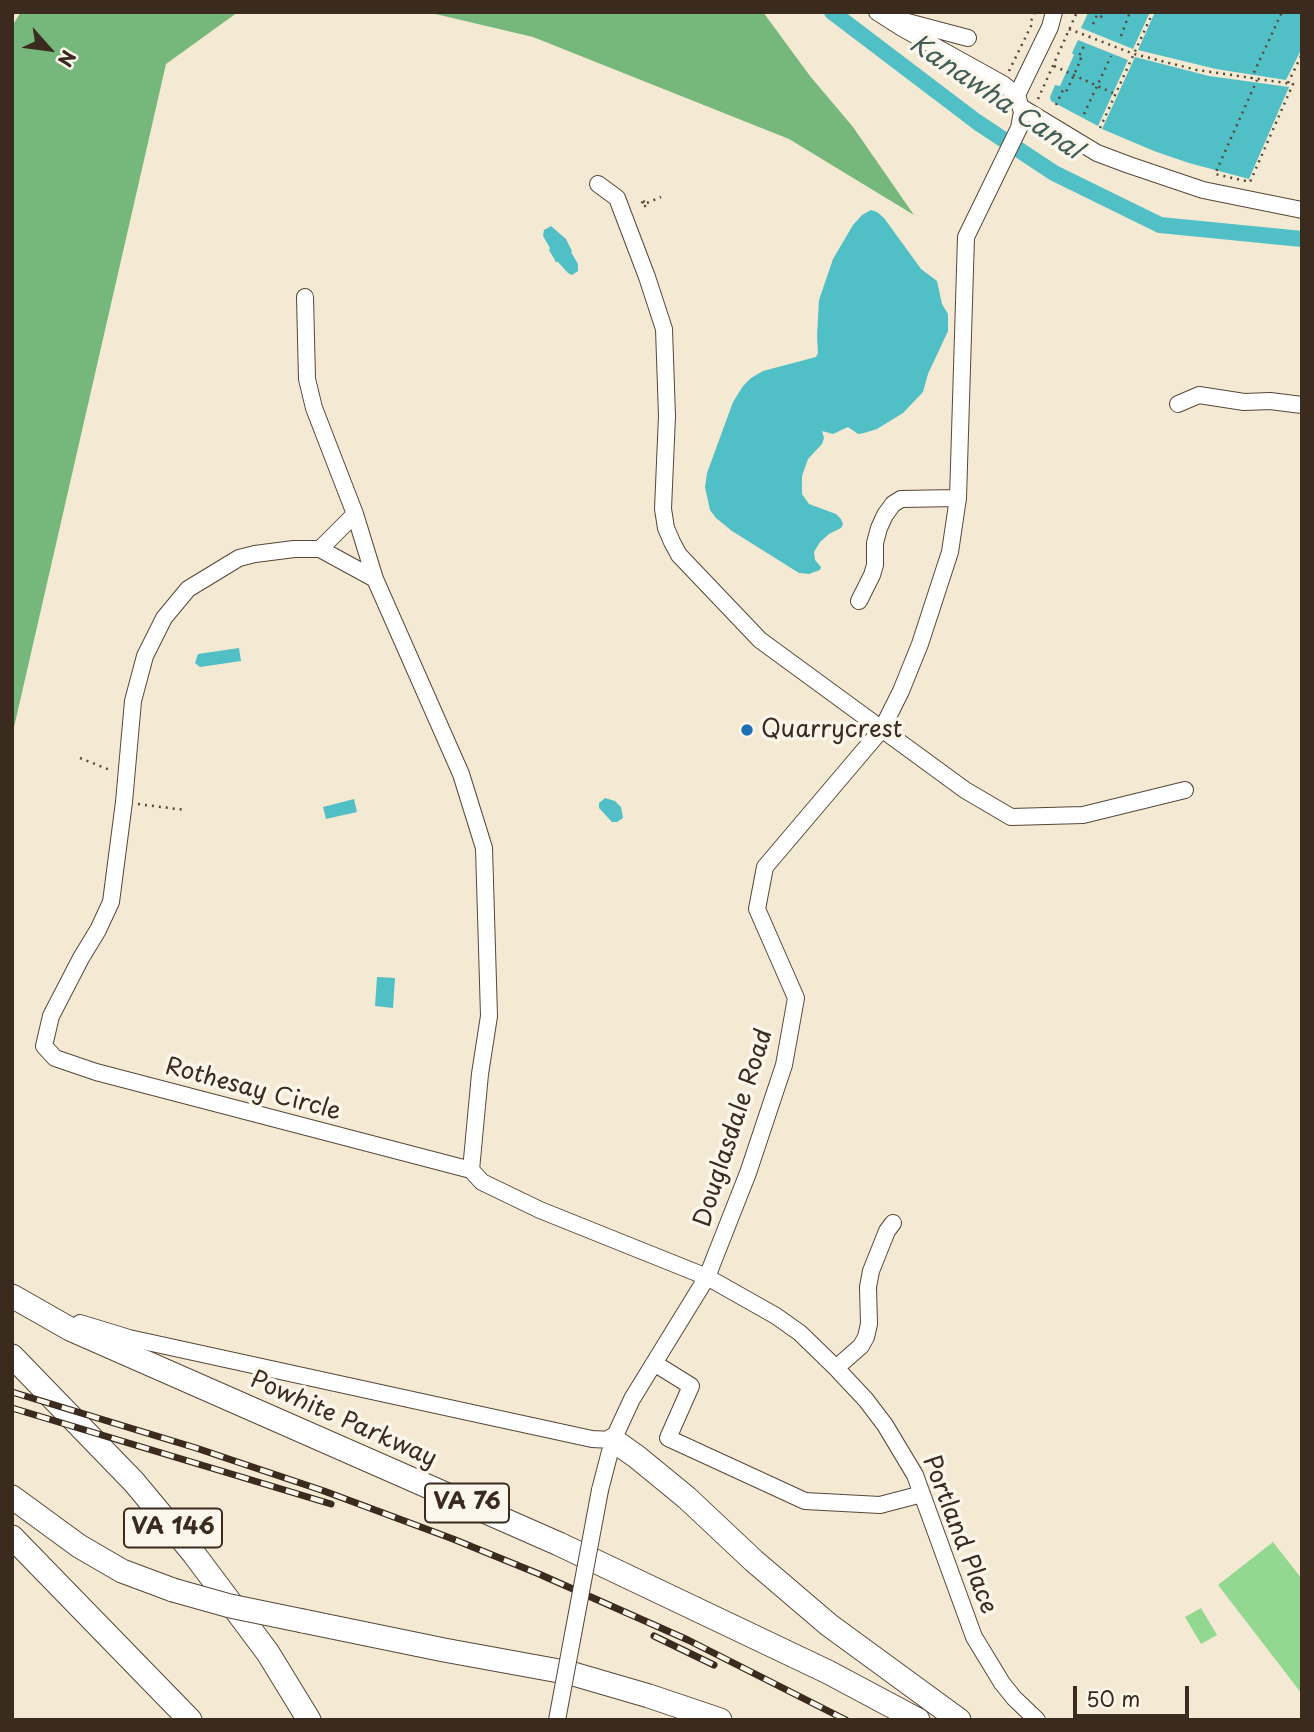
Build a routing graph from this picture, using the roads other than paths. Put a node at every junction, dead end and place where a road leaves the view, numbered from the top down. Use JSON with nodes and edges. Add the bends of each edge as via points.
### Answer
{"nodes":[{"id":1,"x":1054,"y":12,"type":"edge"},
{"id":2,"x":879,"y":13,"type":"edge"},
{"id":3,"x":968,"y":38,"type":"dead end"},
{"id":4,"x":1019,"y":101,"type":"junction"},
{"id":5,"x":598,"y":184,"type":"dead end"},
{"id":6,"x":1302,"y":210,"type":"edge"},
{"id":7,"x":305,"y":297,"type":"dead end"},
{"id":8,"x":1178,"y":404,"type":"dead end"},
{"id":9,"x":1302,"y":405,"type":"edge"},
{"id":10,"x":958,"y":498,"type":"junction"},
{"id":11,"x":355,"y":514,"type":"junction"},
{"id":12,"x":320,"y":549,"type":"junction"},
{"id":13,"x":375,"y":579,"type":"junction"},
{"id":14,"x":859,"y":601,"type":"dead end"},
{"id":15,"x":882,"y":729,"type":"junction"},
{"id":16,"x":1185,"y":790,"type":"dead end"},
{"id":17,"x":471,"y":1170,"type":"junction"},
{"id":18,"x":893,"y":1223,"type":"dead end"},
{"id":19,"x":708,"y":1277,"type":"junction"},
{"id":20,"x":12,"y":1296,"type":"edge"},
{"id":21,"x":32,"y":1307,"type":"junction"},
{"id":22,"x":12,"y":1356,"type":"edge"},
{"id":23,"x":654,"y":1363,"type":"junction"},
{"id":24,"x":836,"y":1367,"type":"junction"},
{"id":25,"x":613,"y":1440,"type":"junction"},
{"id":26,"x":922,"y":1494,"type":"junction"},
{"id":27,"x":12,"y":1497,"type":"edge"},
{"id":28,"x":12,"y":1537,"type":"edge"},
{"id":29,"x":649,"y":1696,"type":"junction"},
{"id":30,"x":190,"y":1720,"type":"edge"},
{"id":31,"x":309,"y":1720,"type":"edge"},
{"id":32,"x":557,"y":1720,"type":"edge"},
{"id":33,"x":693,"y":1720,"type":"edge"},
{"id":34,"x":720,"y":1720,"type":"edge"},
{"id":35,"x":918,"y":1720,"type":"edge"},
{"id":36,"x":958,"y":1720,"type":"edge"},
{"id":37,"x":1037,"y":1720,"type":"edge"}],
"edges":[{"from":1,"to":4,"type":"street"},
{"from":2,"to":3,"type":"street"},
{"from":2,"to":4,"type":"street","via":[[1003,84]]},
{"from":4,"to":6,"type":"street","via":[[1097,153],[1203,190]]},
{"from":4,"to":10,"type":"street","name":"Douglasdale Road","via":[[1019,128],[966,237]]},
{"from":5,"to":15,"type":"street","via":[[617,198],[664,328],[663,509],[671,542],[760,640]]},
{"from":7,"to":11,"type":"street","via":[[307,379]]},
{"from":8,"to":9,"type":"street","via":[[1199,395]]},
{"from":10,"to":14,"type":"street","via":[[901,499],[893,504],[880,528],[875,565]]},
{"from":10,"to":15,"type":"street","name":"Douglasdale Road","via":[[950,552],[932,609]]},
{"from":11,"to":12,"type":"street"},
{"from":11,"to":13,"type":"street"},
{"from":12,"to":13,"type":"street"},
{"from":12,"to":17,"type":"street","name":"Rothesay Circle","via":[[239,558],[188,589],[164,618],[145,656],[133,701],[111,902],[51,1017],[44,1046],[55,1058],[96,1072]]},
{"from":13,"to":17,"type":"street","via":[[461,774],[484,848],[489,1016]]},
{"from":15,"to":16,"type":"street","via":[[965,790],[1011,817],[1083,816]]},
{"from":15,"to":19,"type":"street","name":"Douglasdale Road","via":[[765,867],[757,909],[796,999],[784,1065]]},
{"from":17,"to":19,"type":"street","name":"Portland Place","via":[[482,1182],[540,1210]]},
{"from":18,"to":24,"type":"street","via":[[871,1271],[866,1338]]},
{"from":19,"to":23,"type":"street","name":"Douglasdale Road"},
{"from":19,"to":24,"type":"street","name":"Portland Place","via":[[776,1315]]},
{"from":20,"to":21,"type":"highway","name":"Powhite Parkway","number":"VA 76"},
{"from":21,"to":25,"type":"street","via":[[129,1338],[579,1437]]},
{"from":21,"to":35,"type":"highway","name":"Powhite Parkway","number":"VA 76","via":[[70,1329],[559,1544]]},
{"from":22,"to":31,"type":"highway","number":"VA 146","via":[[134,1482],[194,1554],[268,1653]]},
{"from":23,"to":25,"type":"street","name":"Douglasdale Road"},
{"from":23,"to":26,"type":"street","via":[[691,1386],[668,1438],[805,1501],[880,1505]]},
{"from":24,"to":26,"type":"street","name":"Portland Place","via":[[885,1425]]},
{"from":25,"to":32,"type":"street","name":"Douglasdale Road","bridge":true},
{"from":25,"to":36,"type":"highway","via":[[829,1625]]},
{"from":26,"to":37,"type":"street","name":"Portland Place","via":[[974,1637],[1002,1683]]},
{"from":27,"to":29,"type":"highway","bridge":true,"via":[[122,1571],[173,1590],[230,1606],[570,1673]]},
{"from":28,"to":30,"type":"highway"},
{"from":29,"to":33,"type":"highway"},
{"from":29,"to":34,"type":"highway"}]}
